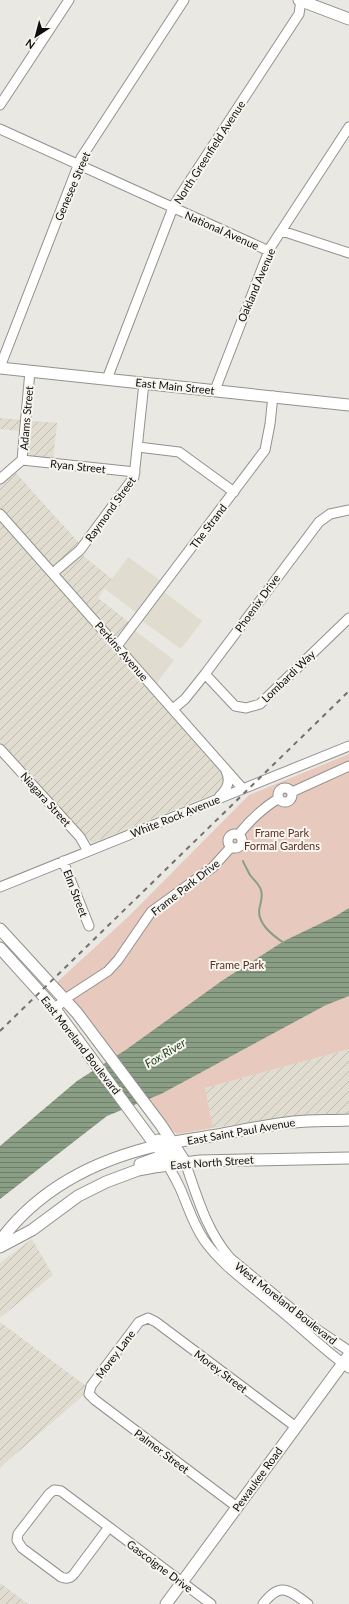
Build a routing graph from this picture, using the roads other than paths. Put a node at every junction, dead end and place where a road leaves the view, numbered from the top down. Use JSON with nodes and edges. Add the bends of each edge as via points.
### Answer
{"nodes":[{"id":1,"x":69,"y":0,"type":"edge"},
{"id":2,"x":184,"y":0,"type":"edge"},
{"id":3,"x":300,"y":0,"type":"edge"},
{"id":4,"x":349,"y":20,"type":"edge"},
{"id":5,"x":0,"y":105,"type":"edge"},
{"id":6,"x":349,"y":127,"type":"edge"},
{"id":7,"x":0,"y":129,"type":"edge"},
{"id":8,"x":78,"y":165,"type":"junction"},
{"id":9,"x":173,"y":208,"type":"junction"},
{"id":10,"x":282,"y":231,"type":"junction"},
{"id":11,"x":269,"y":251,"type":"junction"},
{"id":12,"x":349,"y":253,"type":"edge"},
{"id":13,"x":0,"y":368,"type":"edge"},
{"id":14,"x":30,"y":371,"type":"junction"},
{"id":15,"x":107,"y":379,"type":"junction"},
{"id":16,"x":144,"y":383,"type":"junction"},
{"id":17,"x":215,"y":390,"type":"junction"},
{"id":18,"x":273,"y":396,"type":"junction"},
{"id":19,"x":349,"y":405,"type":"edge"},
{"id":20,"x":138,"y":447,"type":"junction"},
{"id":21,"x":22,"y":460,"type":"junction"},
{"id":22,"x":135,"y":472,"type":"junction"},
{"id":23,"x":0,"y":480,"type":"edge"},
{"id":24,"x":234,"y":492,"type":"junction"},
{"id":25,"x":349,"y":510,"type":"edge"},
{"id":26,"x":0,"y":514,"type":"edge"},
{"id":27,"x":53,"y":573,"type":"junction"},
{"id":28,"x":349,"y":618,"type":"edge"},
{"id":29,"x":117,"y":646,"type":"junction"},
{"id":30,"x":205,"y":674,"type":"junction"},
{"id":31,"x":173,"y":708,"type":"junction"},
{"id":32,"x":349,"y":746,"type":"edge"},
{"id":33,"x":0,"y":749,"type":"edge"},
{"id":34,"x":218,"y":760,"type":"junction"},
{"id":35,"x":349,"y":766,"type":"edge"},
{"id":36,"x":243,"y":788,"type":"junction"},
{"id":37,"x":217,"y":799,"type":"junction"},
{"id":38,"x":88,"y":851,"type":"junction"},
{"id":39,"x":63,"y":861,"type":"junction"},
{"id":40,"x":0,"y":887,"type":"edge"},
{"id":41,"x":89,"y":926,"type":"dead end"},
{"id":42,"x":0,"y":929,"type":"edge"},
{"id":43,"x":0,"y":948,"type":"edge"},
{"id":44,"x":24,"y":954,"type":"junction"},
{"id":45,"x":14,"y":963,"type":"junction"},
{"id":46,"x":65,"y":1000,"type":"junction"},
{"id":47,"x":55,"y":1009,"type":"junction"},
{"id":48,"x":102,"y":1060,"type":"junction"},
{"id":49,"x":140,"y":1111,"type":"junction"},
{"id":50,"x":349,"y":1120,"type":"edge"},
{"id":51,"x":165,"y":1151,"type":"junction"},
{"id":52,"x":132,"y":1153,"type":"junction"},
{"id":53,"x":349,"y":1158,"type":"edge"},
{"id":54,"x":185,"y":1162,"type":"junction"},
{"id":55,"x":64,"y":1206,"type":"junction"},
{"id":56,"x":0,"y":1240,"type":"edge"},
{"id":57,"x":0,"y":1247,"type":"edge"},
{"id":58,"x":146,"y":1318,"type":"joint"},
{"id":59,"x":349,"y":1351,"type":"edge"},
{"id":60,"x":347,"y":1362,"type":"edge"},
{"id":61,"x":90,"y":1394,"type":"joint"},
{"id":62,"x":296,"y":1427,"type":"junction"},
{"id":63,"x":236,"y":1507,"type":"junction"},
{"id":64,"x":110,"y":1527,"type":"junction"},
{"id":65,"x":183,"y":1582,"type":"junction"},
{"id":66,"x":166,"y":1604,"type":"edge"},
{"id":67,"x":211,"y":1604,"type":"edge"},
{"id":68,"x":263,"y":1604,"type":"edge"},
{"id":69,"x":308,"y":1604,"type":"edge"}],
"edges":[{"from":1,"to":5,"type":"street"},
{"from":2,"to":8,"type":"street","name":"Genesee Street"},
{"from":3,"to":4,"type":"main road"},
{"from":3,"to":9,"type":"street","name":"North Greenfield Avenue","via":[[299,14]]},
{"from":6,"to":10,"type":"street","name":"Oakland Avenue"},
{"from":7,"to":8,"type":"street","name":"National Avenue"},
{"from":8,"to":9,"type":"street","name":"National Avenue"},
{"from":8,"to":13,"type":"street","name":"Genesee Street"},
{"from":9,"to":11,"type":"street","name":"National Avenue"},
{"from":9,"to":15,"type":"street","name":"North Greenfield Avenue"},
{"from":10,"to":11,"type":"street","name":"Oakland Avenue"},
{"from":10,"to":12,"type":"street"},
{"from":11,"to":17,"type":"street","name":"Oakland Avenue"},
{"from":13,"to":14,"type":"main road","name":"East Main Street"},
{"from":14,"to":15,"type":"main road","name":"East Main Street"},
{"from":14,"to":21,"type":"street","name":"Adams Street"},
{"from":15,"to":16,"type":"main road","name":"East Main Street"},
{"from":16,"to":17,"type":"main road","name":"East Main Street"},
{"from":16,"to":20,"type":"street","name":"Raymond Street"},
{"from":17,"to":18,"type":"main road","name":"East Main Street"},
{"from":18,"to":19,"type":"main road","name":"East Main Street"},
{"from":18,"to":24,"type":"street","name":"The Strand","via":[[265,450]]},
{"from":20,"to":22,"type":"street","name":"Raymond Street"},
{"from":20,"to":24,"type":"street","via":[[179,452]]},
{"from":21,"to":22,"type":"street","name":"Ryan Street"},
{"from":21,"to":23,"type":"street","name":"Adams Street"},
{"from":22,"to":27,"type":"street","name":"Raymond Street","via":[[80,550]]},
{"from":24,"to":29,"type":"street","name":"The Strand"},
{"from":25,"to":30,"type":"street","name":"Phoenix Drive","via":[[330,514],[319,522]]},
{"from":26,"to":27,"type":"street","name":"Perkins Avenue"},
{"from":27,"to":29,"type":"street","name":"Perkins Avenue"},
{"from":28,"to":30,"type":"street","name":"Lombardi Way","via":[[260,704],[246,708],[235,706]]},
{"from":29,"to":31,"type":"street","name":"Perkins Avenue"},
{"from":30,"to":31,"type":"street","name":"Phoenix Drive","via":[[185,699]]},
{"from":31,"to":34,"type":"street","name":"Perkins Avenue"},
{"from":32,"to":36,"type":"street","name":"White Rock Avenue"},
{"from":33,"to":38,"type":"street","name":"Niagara Street","via":[[80,837]]},
{"from":34,"to":36,"type":"street","name":"Perkins Avenue"},
{"from":34,"to":37,"type":"street","via":[[228,780],[227,788]]},
{"from":35,"to":46,"type":"street","name":"Frame Park Drive","via":[[292,792],[289,789],[282,789],[279,798],[254,817],[239,834],[242,839],[240,846],[231,847],[214,867],[151,912],[108,972]]},
{"from":36,"to":37,"type":"street","name":"White Rock Avenue"},
{"from":37,"to":38,"type":"street","name":"White Rock Avenue"},
{"from":38,"to":39,"type":"street","name":"White Rock Avenue"},
{"from":39,"to":40,"type":"street","name":"White Rock Avenue"},
{"from":39,"to":41,"type":"street","name":"Elm Street"},
{"from":42,"to":44,"type":"main road","name":"East Moreland Boulevard"},
{"from":43,"to":45,"type":"main road","name":"East Moreland Boulevard"},
{"from":44,"to":45,"type":"main road"},
{"from":44,"to":46,"type":"main road","name":"East Moreland Boulevard"},
{"from":45,"to":47,"type":"main road","name":"East Moreland Boulevard"},
{"from":46,"to":47,"type":"street","name":"Frame Park Drive"},
{"from":46,"to":48,"type":"main road","name":"East Moreland Boulevard"},
{"from":47,"to":48,"type":"main road","name":"East Moreland Boulevard","via":[[78,1040]]},
{"from":48,"to":49,"type":"main road","name":"East Moreland Boulevard"},
{"from":48,"to":49,"type":"main road","name":"East Moreland Boulevard"},
{"from":49,"to":51,"type":"main road","name":"West Moreland Boulevard"},
{"from":49,"to":51,"type":"main road","name":"East Moreland Boulevard"},
{"from":49,"to":52,"type":"main road","via":[[140,1141]]},
{"from":50,"to":51,"type":"main road","name":"East Saint Paul Avenue","via":[[296,1121]]},
{"from":51,"to":52,"type":"main road","name":"East North Street"},
{"from":51,"to":54,"type":"main road","name":"West Moreland Boulevard"},
{"from":51,"to":54,"type":"main road","name":"East North Street"},
{"from":51,"to":55,"type":"main road","name":"East North Street","via":[[138,1170],[106,1182]]},
{"from":51,"to":55,"type":"main road","via":[[102,1177],[78,1190]]},
{"from":51,"to":60,"type":"street","name":"West Moreland Boulevard","via":[[192,1219],[204,1241],[228,1267]]},
{"from":52,"to":56,"type":"main road","name":"East North Street","via":[[105,1161],[70,1178],[20,1216]]},
{"from":53,"to":54,"type":"main road","name":"East North Street"},
{"from":54,"to":59,"type":"street","name":"West Moreland Boulevard","via":[[210,1230],[222,1250],[315,1328]]},
{"from":55,"to":57,"type":"main road","name":"East North Street","via":[[32,1230]]},
{"from":58,"to":61,"type":"street","name":"Morey Lane","via":[[139,1322],[91,1386]]},
{"from":58,"to":62,"type":"street","name":"Morey Street","via":[[156,1322]]},
{"from":60,"to":62,"type":"main road","name":"Pewaukee Road"},
{"from":61,"to":63,"type":"street","name":"Palmer Street","via":[[94,1400]]},
{"from":62,"to":63,"type":"main road","name":"Pewaukee Road"},
{"from":63,"to":65,"type":"main road","name":"Pewaukee Road"},
{"from":64,"to":64,"type":"street","name":"Gascoigne Drive","via":[[74,1574],[66,1579],[22,1548],[17,1540],[18,1534],[54,1490],[61,1491]]},
{"from":64,"to":65,"type":"street","name":"Gascoigne Drive"},
{"from":65,"to":66,"type":"main road","name":"Pewaukee Road"},
{"from":65,"to":67,"type":"street","name":"Gascoigne Drive"},
{"from":68,"to":69,"type":"street","via":[[272,1594],[283,1589]]}]}
